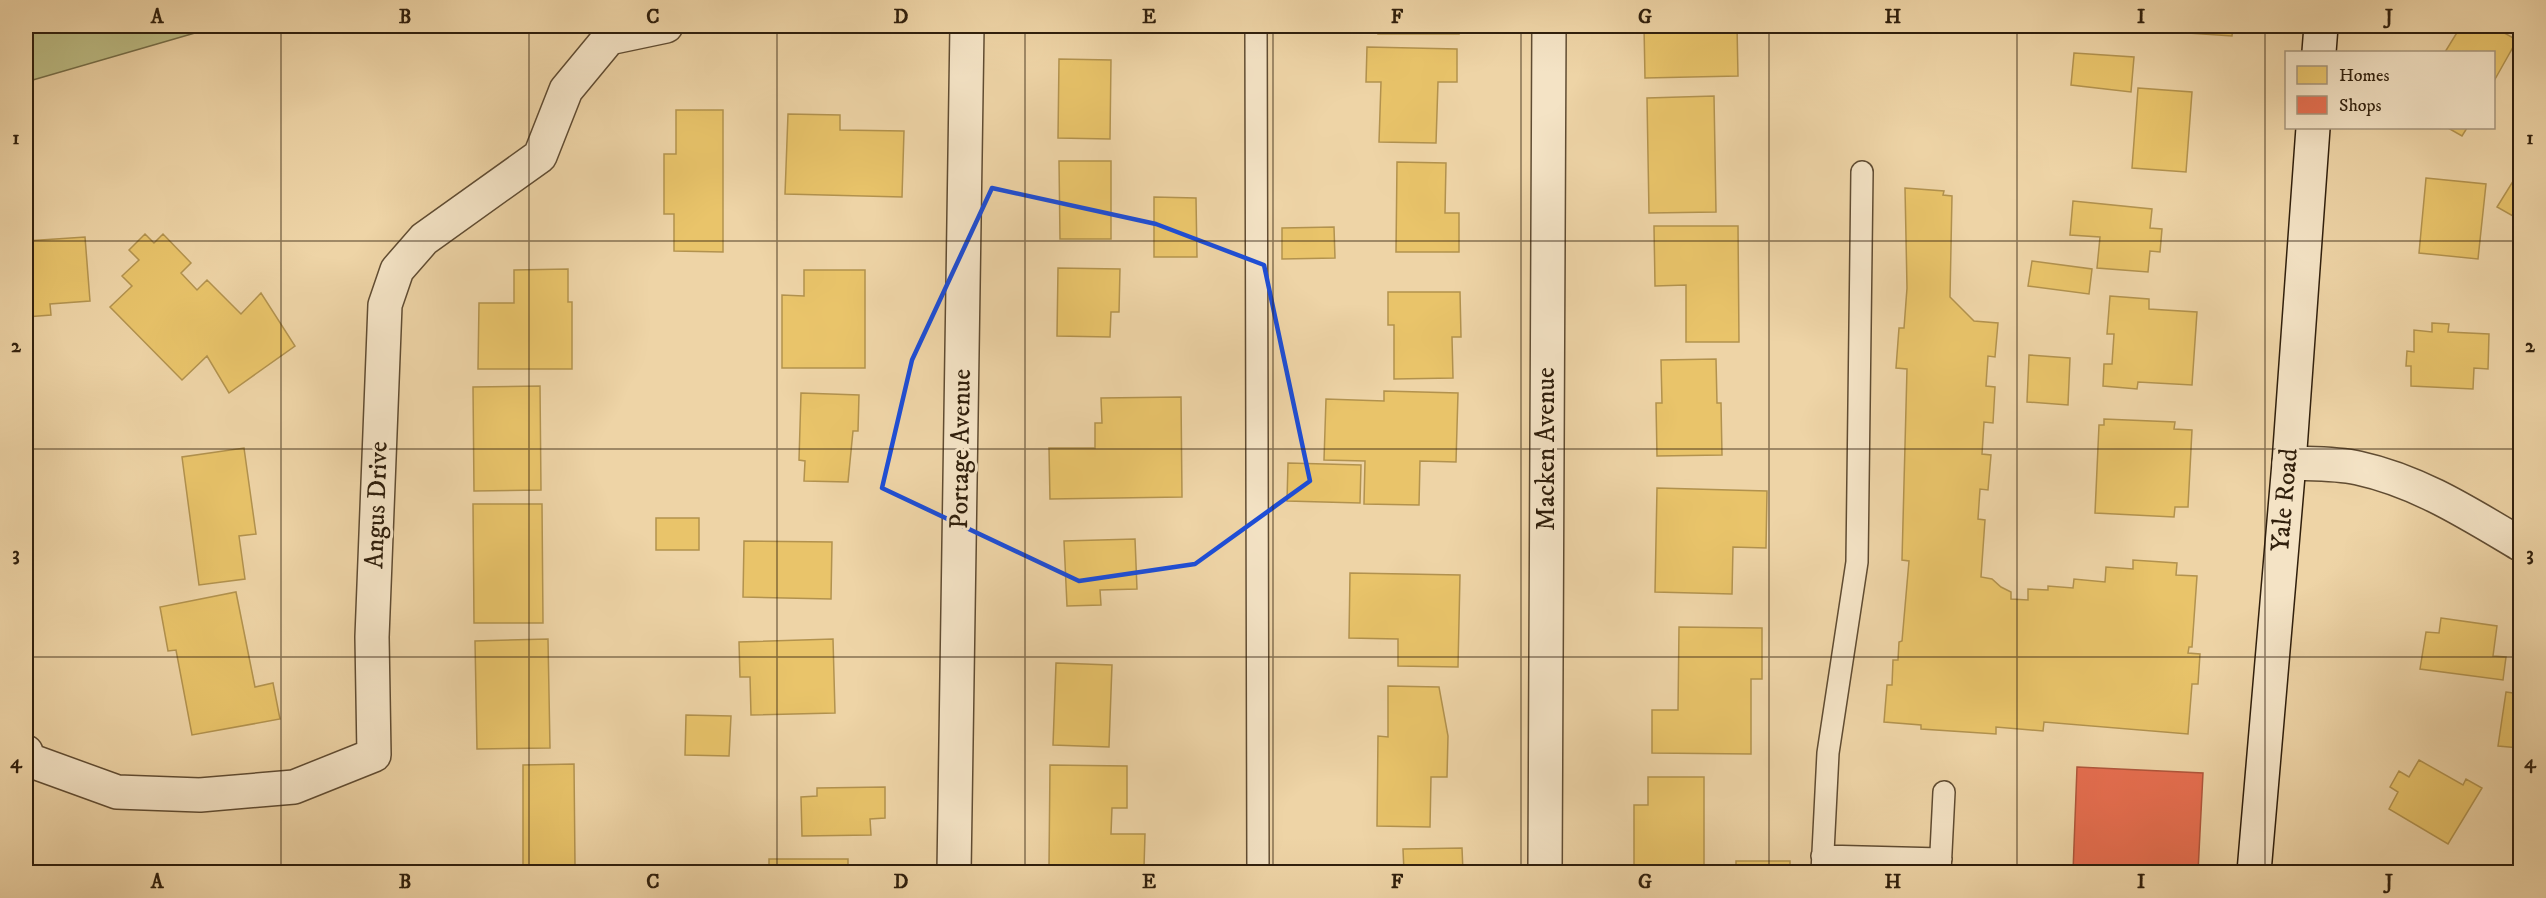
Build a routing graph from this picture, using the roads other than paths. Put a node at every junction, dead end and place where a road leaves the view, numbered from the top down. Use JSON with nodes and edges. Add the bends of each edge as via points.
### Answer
{"nodes":[{"id":1,"x":666,"y":26,"type":"edge"},
{"id":2,"x":968,"y":26,"type":"edge"},
{"id":3,"x":1256,"y":26,"type":"edge"},
{"id":4,"x":1549,"y":26,"type":"edge"},
{"id":5,"x":2321,"y":26,"type":"edge"},
{"id":6,"x":2319,"y":51,"type":"edge"},
{"id":7,"x":2313,"y":129,"type":"edge"},
{"id":8,"x":1862,"y":172,"type":"dead end"},
{"id":9,"x":2289,"y":463,"type":"junction"},
{"id":10,"x":2520,"y":544,"type":"edge"},
{"id":11,"x":26,"y":752,"type":"edge"},
{"id":12,"x":1944,"y":792,"type":"dead end"},
{"id":13,"x":1822,"y":864,"type":"edge"},
{"id":14,"x":1940,"y":866,"type":"edge"},
{"id":15,"x":954,"y":873,"type":"edge"},
{"id":16,"x":1258,"y":873,"type":"edge"},
{"id":17,"x":1545,"y":873,"type":"edge"},
{"id":18,"x":2254,"y":873,"type":"edge"}],
"edges":[{"from":1,"to":11,"type":"street","name":"Angus Drive","via":[[609,38],[566,90],[540,156],[424,239],[397,270],[385,305],[372,637],[374,754],[294,787],[200,795],[117,792],[26,759]]},
{"from":2,"to":15,"type":"street","name":"Portage Avenue"},
{"from":3,"to":16,"type":"lane"},
{"from":4,"to":17,"type":"street","name":"Macken Avenue"},
{"from":5,"to":6,"type":"street"},
{"from":7,"to":9,"type":"street","name":"Yale Road"},
{"from":8,"to":13,"type":"lane","via":[[1857,562],[1828,753]]},
{"from":9,"to":10,"type":"street","via":[[2356,468],[2398,479],[2444,500]]},
{"from":9,"to":18,"type":"street","name":"Yale Road"},
{"from":12,"to":14,"type":"lane"},
{"from":13,"to":14,"type":"lane"}]}
